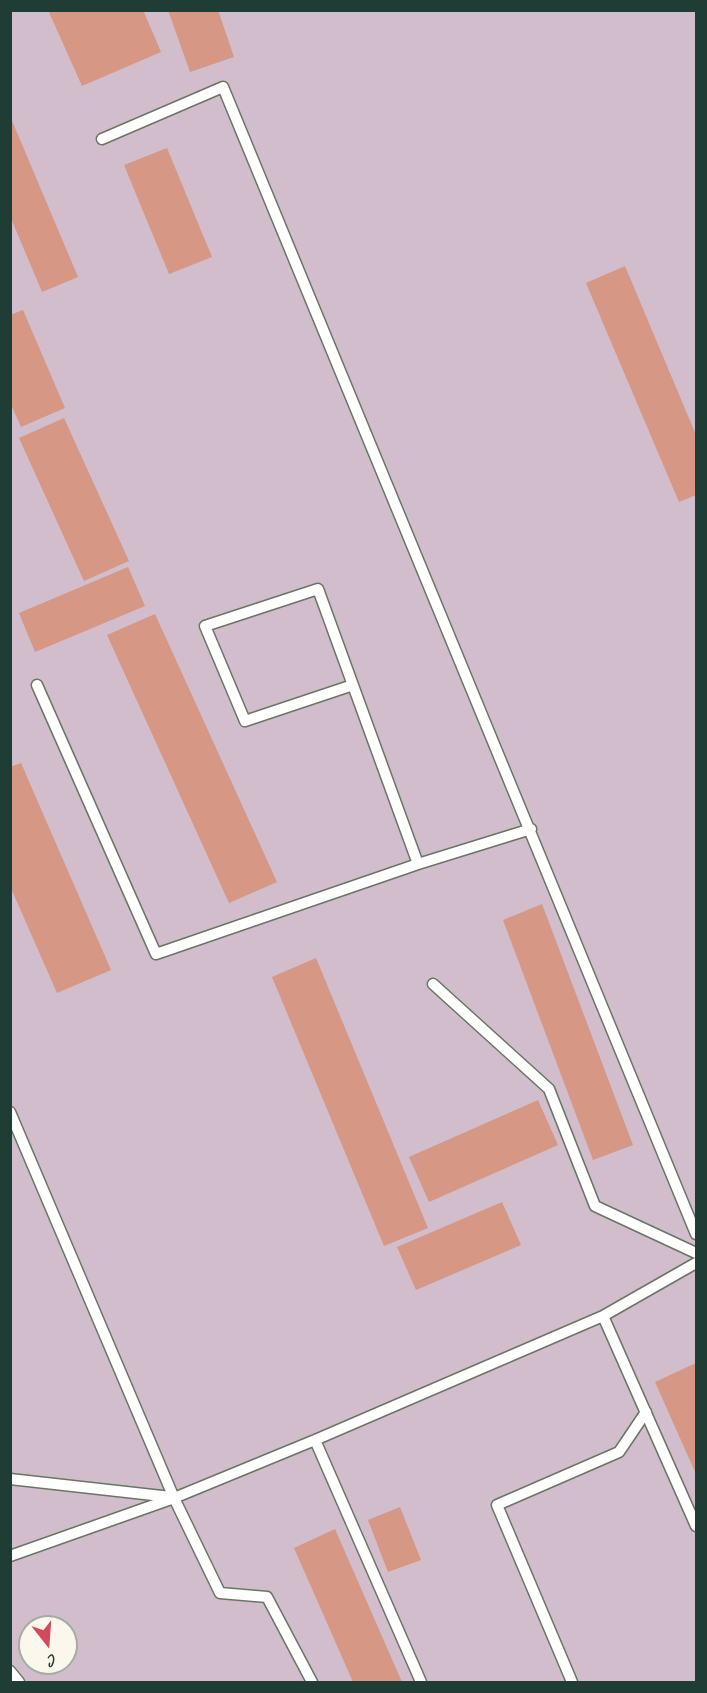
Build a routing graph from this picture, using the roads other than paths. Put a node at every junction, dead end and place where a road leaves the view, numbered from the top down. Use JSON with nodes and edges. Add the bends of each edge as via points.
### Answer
{"nodes":[{"id":1,"x":102,"y":139,"type":"dead end"},
{"id":2,"x":38,"y":685,"type":"dead end"},
{"id":3,"x":353,"y":685,"type":"junction"},
{"id":4,"x":531,"y":829,"type":"junction"},
{"id":5,"x":418,"y":864,"type":"junction"},
{"id":6,"x":432,"y":984,"type":"dead end"},
{"id":7,"x":10,"y":1112,"type":"edge"},
{"id":8,"x":696,"y":1234,"type":"edge"},
{"id":9,"x":696,"y":1253,"type":"edge"},
{"id":10,"x":696,"y":1263,"type":"edge"},
{"id":11,"x":603,"y":1316,"type":"junction"},
{"id":12,"x":646,"y":1412,"type":"junction"},
{"id":13,"x":315,"y":1440,"type":"junction"},
{"id":14,"x":10,"y":1479,"type":"edge"},
{"id":15,"x":174,"y":1498,"type":"junction"},
{"id":16,"x":696,"y":1526,"type":"edge"},
{"id":17,"x":10,"y":1556,"type":"edge"},
{"id":18,"x":10,"y":1671,"type":"edge"},
{"id":19,"x":20,"y":1683,"type":"edge"},
{"id":20,"x":312,"y":1683,"type":"edge"},
{"id":21,"x":421,"y":1683,"type":"edge"},
{"id":22,"x":572,"y":1683,"type":"edge"}],
"edges":[{"from":1,"to":4,"type":"lane","via":[[223,87]]},
{"from":2,"to":5,"type":"lane","via":[[156,954]]},
{"from":3,"to":3,"type":"lane","via":[[318,590],[205,626],[245,721]]},
{"from":3,"to":5,"type":"lane"},
{"from":4,"to":5,"type":"lane"},
{"from":4,"to":8,"type":"lane"},
{"from":6,"to":9,"type":"lane","via":[[549,1089],[594,1206]]},
{"from":7,"to":15,"type":"lane"},
{"from":10,"to":11,"type":"lane"},
{"from":11,"to":12,"type":"lane"},
{"from":11,"to":13,"type":"lane"},
{"from":12,"to":16,"type":"lane"},
{"from":12,"to":22,"type":"lane","via":[[619,1452],[497,1505]]},
{"from":13,"to":15,"type":"lane"},
{"from":13,"to":21,"type":"lane"},
{"from":14,"to":15,"type":"lane"},
{"from":15,"to":17,"type":"lane"},
{"from":15,"to":20,"type":"lane","via":[[220,1593],[267,1597]]},
{"from":18,"to":19,"type":"lane"}]}
